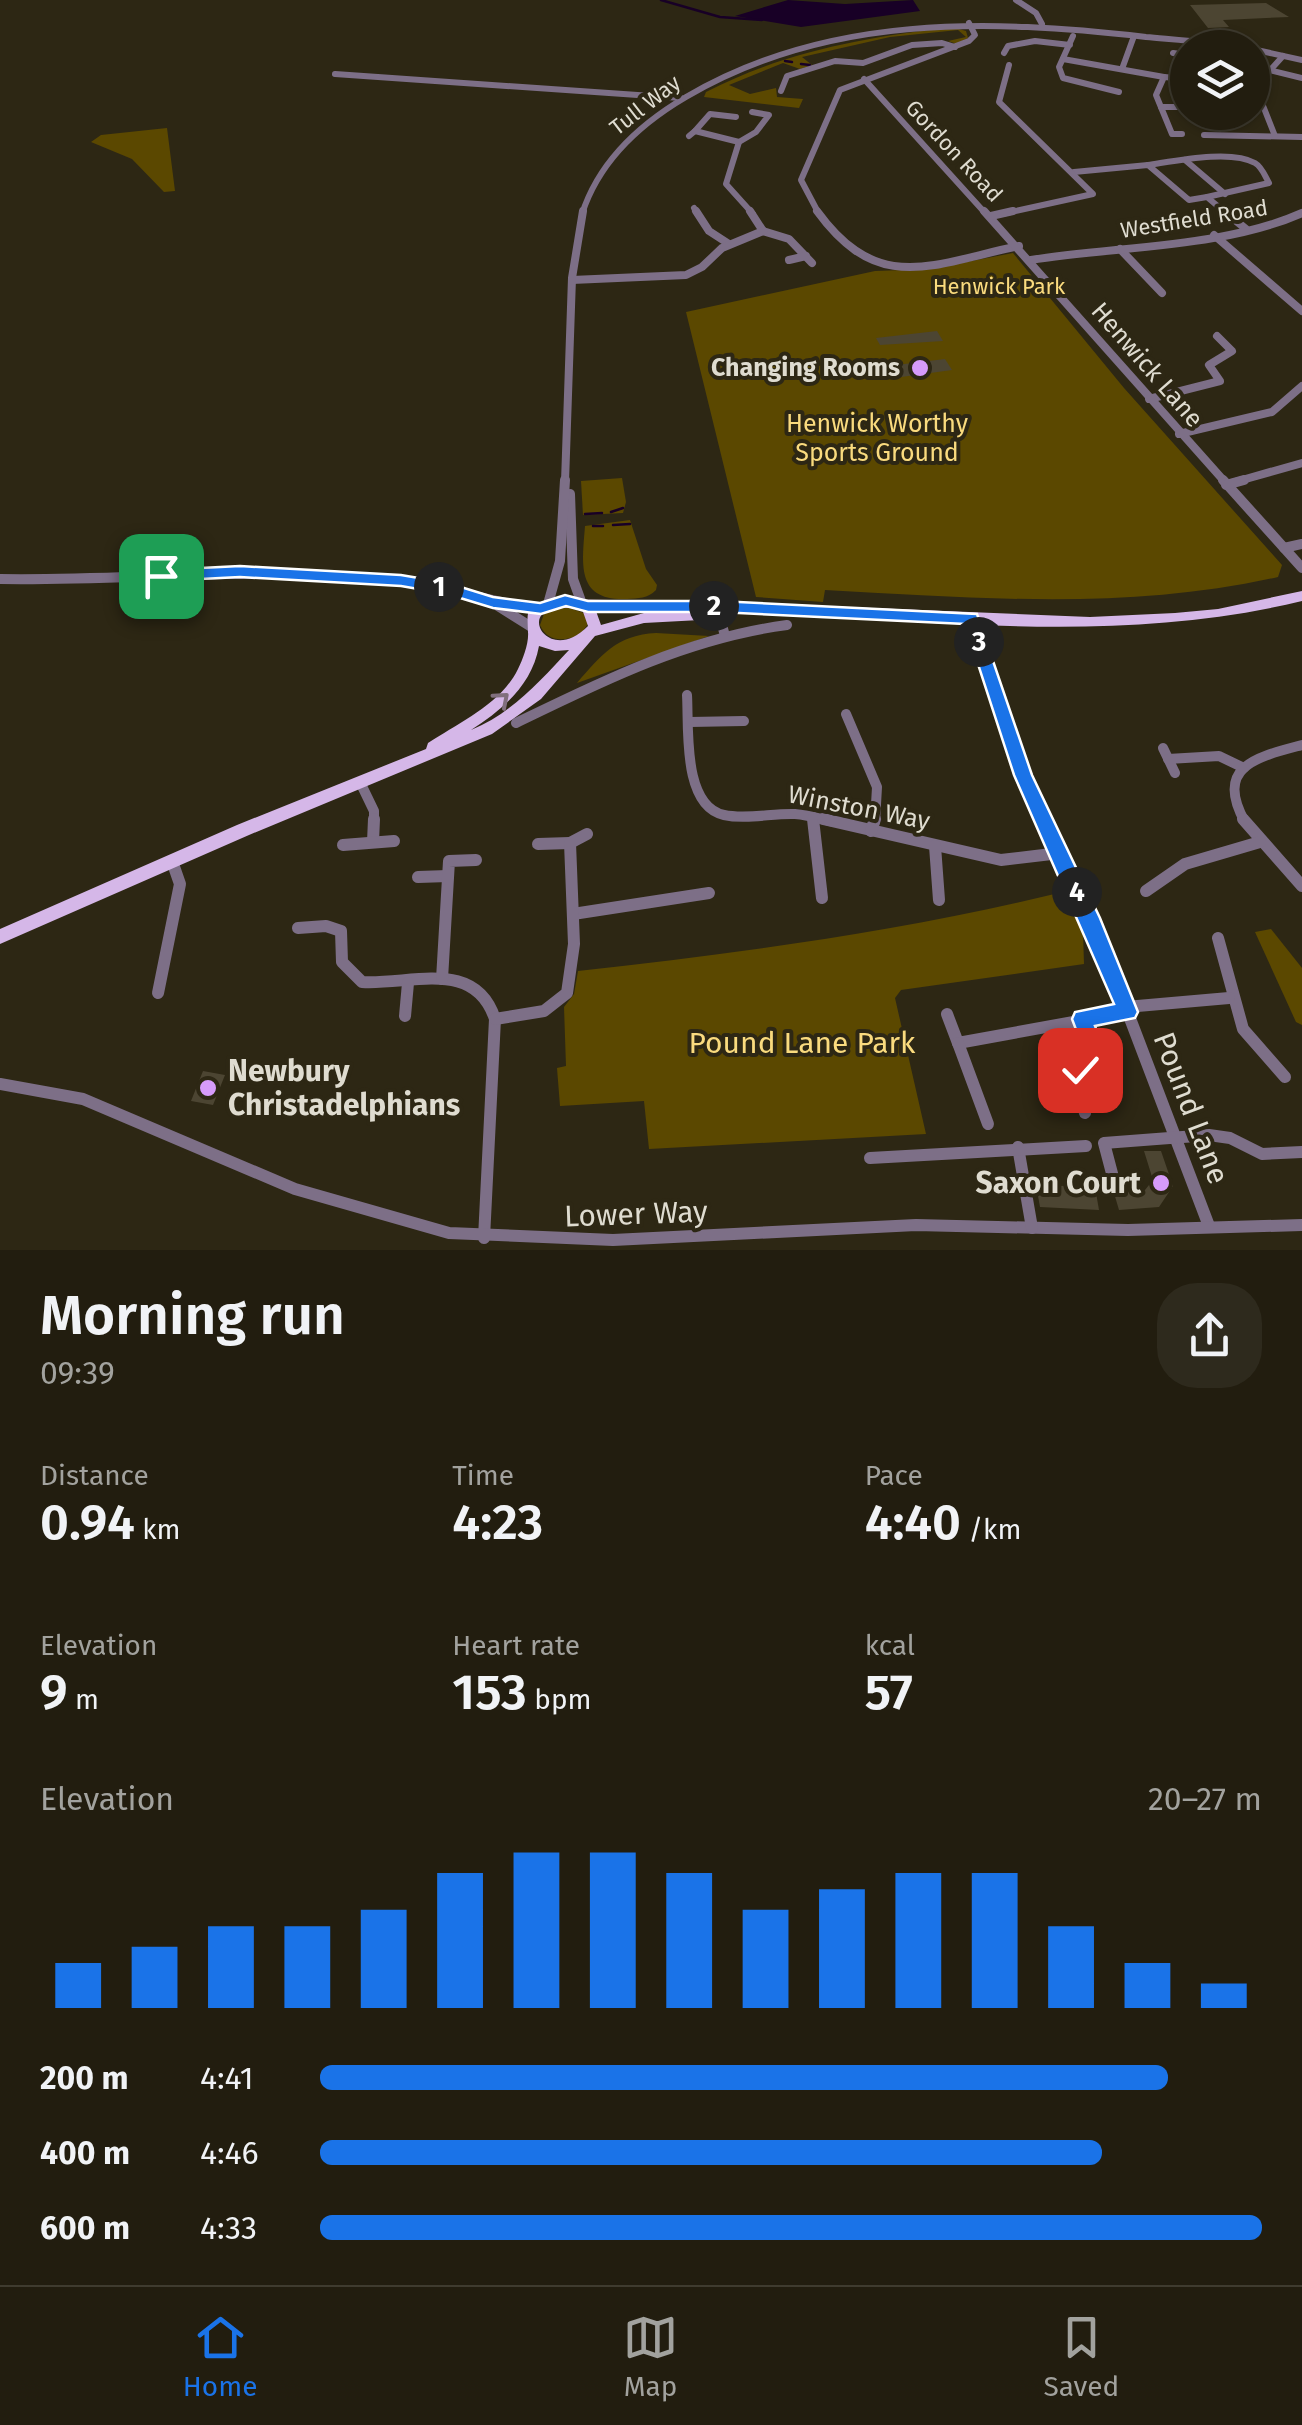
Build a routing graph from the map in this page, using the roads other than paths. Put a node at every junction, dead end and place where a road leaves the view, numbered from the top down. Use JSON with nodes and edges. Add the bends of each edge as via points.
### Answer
{"nodes":[{"id":1,"x":1016,"y":0,"type":"edge"},
{"id":2,"x":969,"y":23,"type":"junction"},
{"id":3,"x":1042,"y":24,"type":"junction"},
{"id":4,"x":1073,"y":36,"type":"dead end"},
{"id":5,"x":1134,"y":36,"type":"junction"},
{"id":6,"x":1170,"y":40,"type":"edge"},
{"id":7,"x":1070,"y":44,"type":"junction"},
{"id":8,"x":955,"y":47,"type":"junction"},
{"id":9,"x":1002,"y":51,"type":"dead end"},
{"id":10,"x":1270,"y":53,"type":"edge"},
{"id":11,"x":1282,"y":56,"type":"junction"},
{"id":12,"x":1063,"y":59,"type":"junction"},
{"id":13,"x":1302,"y":60,"type":"edge"},
{"id":14,"x":1006,"y":67,"type":"dead end"},
{"id":15,"x":1122,"y":69,"type":"junction"},
{"id":16,"x":1270,"y":69,"type":"edge"},
{"id":17,"x":1270,"y":70,"type":"edge"},
{"id":18,"x":335,"y":74,"type":"dead end"},
{"id":19,"x":1164,"y":77,"type":"junction"},
{"id":20,"x":1170,"y":78,"type":"edge"},
{"id":21,"x":1302,"y":78,"type":"edge"},
{"id":22,"x":864,"y":79,"type":"junction"},
{"id":23,"x":771,"y":85,"type":"dead end"},
{"id":24,"x":1119,"y":92,"type":"dead end"},
{"id":25,"x":680,"y":98,"type":"junction"},
{"id":26,"x":1161,"y":107,"type":"junction"},
{"id":27,"x":1170,"y":107,"type":"edge"},
{"id":28,"x":752,"y":112,"type":"dead end"},
{"id":29,"x":768,"y":114,"type":"junction"},
{"id":30,"x":736,"y":117,"type":"dead end"},
{"id":31,"x":782,"y":117,"type":"dead end"},
{"id":32,"x":1270,"y":130,"type":"edge"},
{"id":33,"x":1182,"y":134,"type":"dead end"},
{"id":34,"x":1204,"y":135,"type":"dead end"},
{"id":35,"x":1274,"y":136,"type":"junction"},
{"id":36,"x":1302,"y":137,"type":"edge"},
{"id":37,"x":738,"y":145,"type":"junction"},
{"id":38,"x":1185,"y":160,"type":"junction"},
{"id":39,"x":1148,"y":165,"type":"junction"},
{"id":40,"x":1074,"y":172,"type":"junction"},
{"id":41,"x":1225,"y":194,"type":"junction"},
{"id":42,"x":1207,"y":197,"type":"junction"},
{"id":43,"x":694,"y":208,"type":"dead end"},
{"id":44,"x":1302,"y":213,"type":"edge"},
{"id":45,"x":990,"y":216,"type":"junction"},
{"id":46,"x":1246,"y":229,"type":"junction"},
{"id":47,"x":763,"y":231,"type":"junction"},
{"id":48,"x":1214,"y":235,"type":"junction"},
{"id":49,"x":729,"y":244,"type":"junction"},
{"id":50,"x":1018,"y":246,"type":"junction"},
{"id":51,"x":1120,"y":249,"type":"junction"},
{"id":52,"x":790,"y":260,"type":"dead end"},
{"id":53,"x":1031,"y":260,"type":"junction"},
{"id":54,"x":572,"y":280,"type":"junction"},
{"id":55,"x":1162,"y":293,"type":"dead end"},
{"id":56,"x":1302,"y":311,"type":"edge"},
{"id":57,"x":1216,"y":336,"type":"dead end"},
{"id":58,"x":1302,"y":386,"type":"edge"},
{"id":59,"x":1149,"y":398,"type":"junction"},
{"id":60,"x":1179,"y":434,"type":"junction"},
{"id":61,"x":1302,"y":463,"type":"edge"},
{"id":62,"x":568,"y":483,"type":"junction"},
{"id":63,"x":1226,"y":485,"type":"junction"},
{"id":64,"x":1302,"y":544,"type":"edge"},
{"id":65,"x":1284,"y":548,"type":"junction"},
{"id":66,"x":1302,"y":568,"type":"edge"},
{"id":67,"x":0,"y":578,"type":"edge"},
{"id":68,"x":1302,"y":596,"type":"edge"},
{"id":69,"x":493,"y":602,"type":"junction"},
{"id":70,"x":585,"y":605,"type":"junction"},
{"id":71,"x":544,"y":607,"type":"junction"},
{"id":72,"x":1242,"y":610,"type":"joint"},
{"id":73,"x":718,"y":611,"type":"junction"},
{"id":74,"x":971,"y":618,"type":"junction"},
{"id":75,"x":787,"y":624,"type":"dead end"},
{"id":76,"x":534,"y":630,"type":"junction"},
{"id":77,"x":591,"y":634,"type":"junction"},
{"id":78,"x":726,"y":636,"type":"junction"},
{"id":79,"x":687,"y":695,"type":"dead end"},
{"id":80,"x":846,"y":714,"type":"dead end"},
{"id":81,"x":516,"y":722,"type":"dead end"},
{"id":82,"x":690,"y":722,"type":"junction"},
{"id":83,"x":737,"y":724,"type":"dead end"},
{"id":84,"x":1302,"y":745,"type":"edge"},
{"id":85,"x":416,"y":758,"type":"junction"},
{"id":86,"x":1244,"y":768,"type":"junction"},
{"id":87,"x":1175,"y":773,"type":"dead end"},
{"id":88,"x":360,"y":782,"type":"junction"},
{"id":89,"x":813,"y":817,"type":"junction"},
{"id":90,"x":871,"y":831,"type":"junction"},
{"id":91,"x":587,"y":834,"type":"dead end"},
{"id":92,"x":394,"y":841,"type":"dead end"},
{"id":93,"x":373,"y":842,"type":"junction"},
{"id":94,"x":1260,"y":842,"type":"junction"},
{"id":95,"x":570,"y":843,"type":"junction"},
{"id":96,"x":538,"y":844,"type":"dead end"},
{"id":97,"x":342,"y":845,"type":"dead end"},
{"id":98,"x":935,"y":846,"type":"junction"},
{"id":99,"x":1060,"y":854,"type":"junction"},
{"id":100,"x":476,"y":860,"type":"dead end"},
{"id":101,"x":172,"y":862,"type":"junction"},
{"id":102,"x":448,"y":876,"type":"junction"},
{"id":103,"x":418,"y":878,"type":"dead end"},
{"id":104,"x":1302,"y":886,"type":"edge"},
{"id":105,"x":1154,"y":890,"type":"dead end"},
{"id":106,"x":702,"y":897,"type":"dead end"},
{"id":107,"x":822,"y":898,"type":"dead end"},
{"id":108,"x":938,"y":900,"type":"dead end"},
{"id":109,"x":573,"y":914,"type":"junction"},
{"id":110,"x":298,"y":928,"type":"dead end"},
{"id":111,"x":0,"y":936,"type":"edge"},
{"id":112,"x":1218,"y":938,"type":"dead end"},
{"id":113,"x":442,"y":979,"type":"junction"},
{"id":114,"x":408,"y":983,"type":"junction"},
{"id":115,"x":158,"y":993,"type":"dead end"},
{"id":116,"x":1228,"y":998,"type":"junction"},
{"id":117,"x":1127,"y":1010,"type":"junction"},
{"id":118,"x":948,"y":1014,"type":"dead end"},
{"id":119,"x":405,"y":1016,"type":"dead end"},
{"id":120,"x":495,"y":1019,"type":"junction"},
{"id":121,"x":1082,"y":1019,"type":"junction"},
{"id":122,"x":958,"y":1044,"type":"junction"},
{"id":123,"x":1285,"y":1077,"type":"dead end"},
{"id":124,"x":0,"y":1084,"type":"edge"},
{"id":125,"x":1085,"y":1113,"type":"dead end"},
{"id":126,"x":988,"y":1124,"type":"dead end"},
{"id":127,"x":1176,"y":1136,"type":"junction"},
{"id":128,"x":1086,"y":1146,"type":"dead end"},
{"id":129,"x":1018,"y":1147,"type":"junction"},
{"id":130,"x":1302,"y":1152,"type":"edge"},
{"id":131,"x":870,"y":1158,"type":"dead end"},
{"id":132,"x":1114,"y":1181,"type":"dead end"},
{"id":133,"x":1302,"y":1225,"type":"edge"},
{"id":134,"x":1209,"y":1226,"type":"junction"},
{"id":135,"x":1032,"y":1228,"type":"junction"},
{"id":136,"x":484,"y":1238,"type":"junction"}],
"edges":[{"from":1,"to":3,"type":"street"},
{"from":2,"to":3,"type":"street","name":"Tull Way"},
{"from":2,"to":8,"type":"street","via":[[974,37]]},
{"from":2,"to":25,"type":"street","name":"Tull Way","via":[[865,34],[788,51]]},
{"from":3,"to":5,"type":"street","name":"Tull Way"},
{"from":4,"to":7,"type":"street"},
{"from":5,"to":6,"type":"street","name":"Tull Way"},
{"from":5,"to":15,"type":"street"},
{"from":7,"to":9,"type":"street","via":[[1035,40]]},
{"from":7,"to":12,"type":"street"},
{"from":8,"to":22,"type":"street"},
{"from":8,"to":23,"type":"street","via":[[924,44],[863,63],[833,62],[787,76],[781,88]]},
{"from":10,"to":11,"type":"street"},
{"from":11,"to":13,"type":"street"},
{"from":11,"to":16,"type":"street"},
{"from":12,"to":15,"type":"street"},
{"from":12,"to":24,"type":"street","via":[[1059,69],[1066,80]]},
{"from":14,"to":40,"type":"street","via":[[998,100]]},
{"from":15,"to":19,"type":"street"},
{"from":17,"to":21,"type":"street"},
{"from":18,"to":25,"type":"street"},
{"from":19,"to":20,"type":"street"},
{"from":19,"to":26,"type":"street","via":[[1156,95]]},
{"from":22,"to":45,"type":"street","name":"Gordon Road"},
{"from":22,"to":50,"type":"street","via":[[839,92],[801,180],[834,232],[880,265],[939,262]]},
{"from":25,"to":54,"type":"street","name":"Tull Way","via":[[638,130],[599,175],[578,226]]},
{"from":26,"to":27,"type":"street"},
{"from":26,"to":33,"type":"street","via":[[1172,134]]},
{"from":28,"to":29,"type":"street"},
{"from":29,"to":31,"type":"street"},
{"from":29,"to":37,"type":"street"},
{"from":30,"to":37,"type":"street","via":[[710,114],[692,133]]},
{"from":32,"to":35,"type":"street"},
{"from":34,"to":35,"type":"street"},
{"from":35,"to":36,"type":"street"},
{"from":37,"to":47,"type":"street","via":[[726,184]]},
{"from":38,"to":39,"type":"street"},
{"from":38,"to":41,"type":"street"},
{"from":38,"to":41,"type":"street","via":[[1251,162],[1269,183]]},
{"from":39,"to":40,"type":"street"},
{"from":39,"to":42,"type":"street","via":[[1189,200]]},
{"from":40,"to":45,"type":"street","via":[[1092,195]]},
{"from":41,"to":42,"type":"street"},
{"from":42,"to":46,"type":"street"},
{"from":43,"to":49,"type":"street","via":[[709,231]]},
{"from":44,"to":46,"type":"street","name":"Westfield Road"},
{"from":45,"to":50,"type":"street","name":"Gordon Road"},
{"from":46,"to":48,"type":"street","name":"Westfield Road"},
{"from":47,"to":49,"type":"street"},
{"from":47,"to":52,"type":"street","via":[[789,238],[809,259]]},
{"from":48,"to":51,"type":"street","name":"Westfield Road"},
{"from":48,"to":56,"type":"street"},
{"from":49,"to":54,"type":"street","via":[[694,272],[674,278]]},
{"from":50,"to":53,"type":"street","name":"Henwick Lane"},
{"from":51,"to":53,"type":"street","name":"Westfield Road"},
{"from":51,"to":55,"type":"street"},
{"from":53,"to":59,"type":"street","name":"Henwick Lane"},
{"from":54,"to":62,"type":"street","name":"Tull Way"},
{"from":57,"to":59,"type":"street","via":[[1232,351],[1209,364],[1220,381]]},
{"from":58,"to":60,"type":"street","via":[[1259,418]]},
{"from":59,"to":60,"type":"street","name":"Henwick Lane"},
{"from":60,"to":63,"type":"street","name":"Henwick Lane"},
{"from":61,"to":63,"type":"street"},
{"from":62,"to":70,"type":"street","name":"Tull Way","via":[[572,579]]},
{"from":62,"to":71,"type":"street","name":"Tull Way","via":[[559,576]]},
{"from":63,"to":65,"type":"street","name":"Henwick Lane"},
{"from":64,"to":65,"type":"street"},
{"from":65,"to":66,"type":"street","name":"Henwick Lane"},
{"from":67,"to":69,"type":"street","via":[[211,572],[351,577],[438,586]]},
{"from":68,"to":72,"type":"main road"},
{"from":69,"to":71,"type":"street"},
{"from":69,"to":76,"type":"street"},
{"from":70,"to":71,"type":"main road","via":[[565,600]]},
{"from":70,"to":73,"type":"main road"},
{"from":70,"to":77,"type":"main road","via":[[596,621]]},
{"from":71,"to":76,"type":"main road"},
{"from":72,"to":74,"type":"main road","via":[[1115,623]]},
{"from":73,"to":74,"type":"main road"},
{"from":73,"to":77,"type":"main road","via":[[644,618]]},
{"from":73,"to":78,"type":"street"},
{"from":74,"to":99,"type":"street","name":"Pound Lane","via":[[1016,756]]},
{"from":75,"to":78,"type":"street"},
{"from":76,"to":77,"type":"main road","via":[[556,646]]},
{"from":85,"to":76,"type":"main road","one_way":true,"via":[[516,687],[532,662]]},
{"from":77,"to":85,"type":"main road","via":[[515,713]]},
{"from":78,"to":81,"type":"street","via":[[564,690]]},
{"from":79,"to":82,"type":"street","name":"Winston Way"},
{"from":80,"to":90,"type":"street","via":[[880,798]]},
{"from":82,"to":83,"type":"street"},
{"from":82,"to":89,"type":"street","name":"Winston Way","via":[[694,789],[708,808],[723,815]]},
{"from":84,"to":86,"type":"street"},
{"from":85,"to":88,"type":"main road"},
{"from":86,"to":87,"type":"street","via":[[1219,756],[1166,753]]},
{"from":86,"to":94,"type":"street","via":[[1232,790],[1234,810]]},
{"from":88,"to":93,"type":"street","via":[[374,811]]},
{"from":88,"to":101,"type":"main road"},
{"from":89,"to":90,"type":"street","name":"Winston Way"},
{"from":89,"to":107,"type":"street"},
{"from":90,"to":98,"type":"street","name":"Winston Way"},
{"from":91,"to":95,"type":"street"},
{"from":92,"to":93,"type":"street"},
{"from":93,"to":97,"type":"street"},
{"from":94,"to":104,"type":"street"},
{"from":94,"to":105,"type":"street","via":[[1185,864]]},
{"from":95,"to":96,"type":"street"},
{"from":95,"to":109,"type":"street"},
{"from":98,"to":99,"type":"street","name":"Winston Way","via":[[1001,860]]},
{"from":98,"to":108,"type":"street"},
{"from":99,"to":117,"type":"street","name":"Pound Lane"},
{"from":100,"to":102,"type":"street","via":[[449,862]]},
{"from":101,"to":111,"type":"main road"},
{"from":101,"to":115,"type":"street","via":[[180,884]]},
{"from":102,"to":103,"type":"street"},
{"from":102,"to":113,"type":"street"},
{"from":106,"to":109,"type":"street"},
{"from":109,"to":120,"type":"street","via":[[568,992],[533,1014]]},
{"from":110,"to":114,"type":"street","via":[[340,931],[342,962],[358,980]]},
{"from":112,"to":116,"type":"street","via":[[1228,966]]},
{"from":113,"to":114,"type":"street"},
{"from":113,"to":120,"type":"street","via":[[481,989]]},
{"from":114,"to":119,"type":"street"},
{"from":116,"to":117,"type":"street"},
{"from":116,"to":123,"type":"street","via":[[1250,1041]]},
{"from":117,"to":121,"type":"street"},
{"from":117,"to":127,"type":"street","name":"Pound Lane"},
{"from":118,"to":122,"type":"street"},
{"from":120,"to":136,"type":"street"},
{"from":121,"to":122,"type":"street"},
{"from":121,"to":125,"type":"street","via":[[1098,1061],[1074,1076]]},
{"from":122,"to":126,"type":"street"},
{"from":124,"to":136,"type":"street","name":"Lower Way","via":[[60,1090],[260,1176],[384,1216]]},
{"from":127,"to":130,"type":"street","via":[[1230,1138],[1262,1154]]},
{"from":127,"to":132,"type":"street","via":[[1104,1143]]},
{"from":127,"to":134,"type":"street","name":"Pound Lane"},
{"from":128,"to":129,"type":"street"},
{"from":129,"to":131,"type":"street"},
{"from":129,"to":135,"type":"street"},
{"from":133,"to":134,"type":"street","name":"Lower Way"},
{"from":134,"to":135,"type":"street","name":"Lower Way"},
{"from":135,"to":136,"type":"street","name":"Lower Way","via":[[888,1226],[640,1247]]}]}
